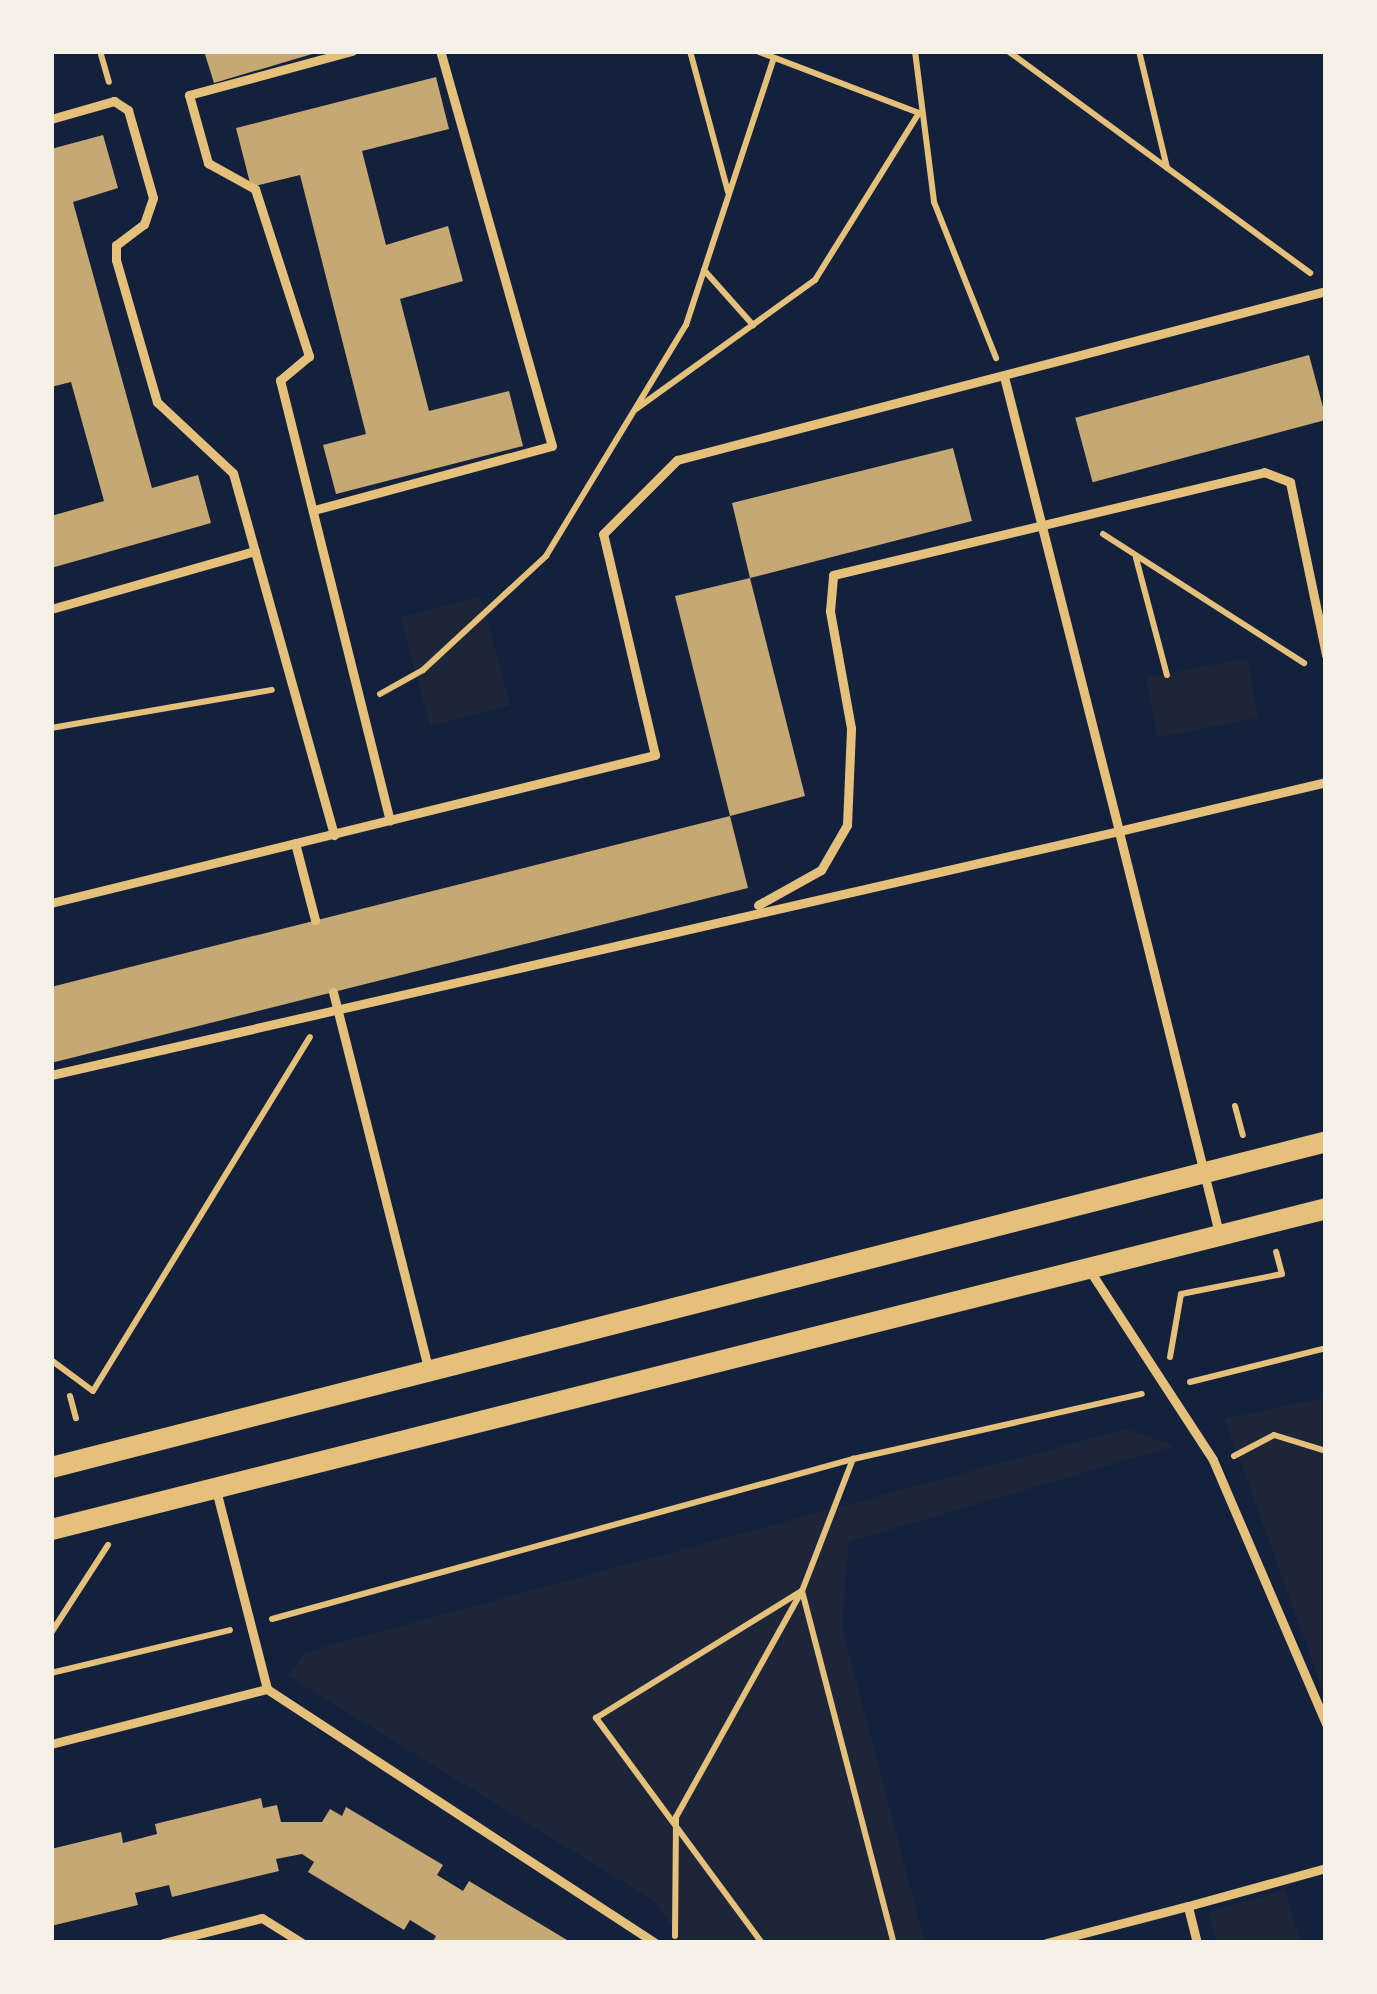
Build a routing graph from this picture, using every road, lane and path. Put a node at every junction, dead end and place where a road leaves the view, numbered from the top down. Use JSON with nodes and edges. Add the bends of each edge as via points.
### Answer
{"nodes":[{"id":1,"x":352,"y":51,"type":"edge"},
{"id":2,"x":440,"y":51,"type":"edge"},
{"id":3,"x":690,"y":51,"type":"edge"},
{"id":4,"x":757,"y":51,"type":"edge"},
{"id":5,"x":915,"y":51,"type":"edge"},
{"id":6,"x":1008,"y":51,"type":"edge"},
{"id":7,"x":1138,"y":51,"type":"edge"},
{"id":8,"x":773,"y":60,"type":"junction"},
{"id":9,"x":919,"y":113,"type":"junction"},
{"id":10,"x":51,"y":119,"type":"edge"},
{"id":11,"x":1167,"y":168,"type":"junction"},
{"id":12,"x":729,"y":194,"type":"junction"},
{"id":13,"x":704,"y":270,"type":"junction"},
{"id":14,"x":1326,"y":288,"type":"edge"},
{"id":15,"x":753,"y":325,"type":"junction"},
{"id":16,"x":1004,"y":378,"type":"junction"},
{"id":17,"x":634,"y":412,"type":"junction"},
{"id":18,"x":314,"y":510,"type":"dead end"},
{"id":19,"x":1080,"y":519,"type":"junction"},
{"id":20,"x":1043,"y":529,"type":"junction"},
{"id":21,"x":255,"y":551,"type":"junction"},
{"id":22,"x":1135,"y":555,"type":"junction"},
{"id":23,"x":51,"y":608,"type":"edge"},
{"id":24,"x":1326,"y":656,"type":"edge"},
{"id":25,"x":1307,"y":666,"type":"dead end"},
{"id":26,"x":1167,"y":675,"type":"dead end"},
{"id":27,"x":292,"y":686,"type":"junction"},
{"id":28,"x":361,"y":704,"type":"junction"},
{"id":29,"x":51,"y":728,"type":"edge"},
{"id":30,"x":1326,"y":782,"type":"edge"},
{"id":31,"x":390,"y":820,"type":"junction"},
{"id":32,"x":1119,"y":832,"type":"junction"},
{"id":33,"x":334,"y":835,"type":"junction"},
{"id":34,"x":296,"y":843,"type":"junction"},
{"id":35,"x":51,"y":903,"type":"edge"},
{"id":36,"x":733,"y":916,"type":"junction"},
{"id":37,"x":315,"y":920,"type":"dead end"},
{"id":38,"x":333,"y":992,"type":"dead end"},
{"id":39,"x":339,"y":1015,"type":"junction"},
{"id":40,"x":321,"y":1019,"type":"junction"},
{"id":41,"x":51,"y":1075,"type":"edge"},
{"id":42,"x":1234,"y":1106,"type":"dead end"},
{"id":43,"x":1243,"y":1135,"type":"dead end"},
{"id":44,"x":1326,"y":1142,"type":"edge"},
{"id":45,"x":1205,"y":1173,"type":"junction"},
{"id":46,"x":1326,"y":1208,"type":"edge"},
{"id":47,"x":1219,"y":1233,"type":"junction"},
{"id":48,"x":1276,"y":1252,"type":"dead end"},
{"id":49,"x":1087,"y":1267,"type":"junction"},
{"id":50,"x":1326,"y":1348,"type":"edge"},
{"id":51,"x":51,"y":1360,"type":"edge"},
{"id":52,"x":429,"y":1373,"type":"junction"},
{"id":53,"x":1165,"y":1388,"type":"junction"},
{"id":54,"x":70,"y":1396,"type":"dead end"},
{"id":55,"x":76,"y":1418,"type":"dead end"},
{"id":56,"x":1326,"y":1451,"type":"edge"},
{"id":57,"x":853,"y":1459,"type":"junction"},
{"id":58,"x":1213,"y":1460,"type":"junction"},
{"id":59,"x":51,"y":1467,"type":"edge"},
{"id":60,"x":215,"y":1486,"type":"junction"},
{"id":61,"x":51,"y":1529,"type":"edge"},
{"id":62,"x":109,"y":1544,"type":"dead end"},
{"id":63,"x":802,"y":1591,"type":"junction"},
{"id":64,"x":250,"y":1625,"type":"junction"},
{"id":65,"x":51,"y":1633,"type":"edge"},
{"id":66,"x":51,"y":1673,"type":"edge"},
{"id":67,"x":267,"y":1689,"type":"junction"},
{"id":68,"x":1326,"y":1724,"type":"edge"},
{"id":69,"x":51,"y":1744,"type":"edge"},
{"id":70,"x":676,"y":1817,"type":"junction"},
{"id":71,"x":1326,"y":1868,"type":"edge"},
{"id":72,"x":1188,"y":1906,"type":"junction"},
{"id":73,"x":163,"y":1943,"type":"edge"},
{"id":74,"x":302,"y":1943,"type":"edge"},
{"id":75,"x":656,"y":1943,"type":"edge"},
{"id":76,"x":669,"y":1943,"type":"edge"},
{"id":77,"x":762,"y":1943,"type":"edge"},
{"id":78,"x":894,"y":1943,"type":"edge"},
{"id":79,"x":1046,"y":1943,"type":"edge"},
{"id":80,"x":1197,"y":1943,"type":"edge"}],
"edges":[{"from":1,"to":28,"type":"lane","via":[[189,94],[208,163],[255,189],[309,356],[280,380]]},
{"from":2,"to":18,"type":"lane","via":[[552,446]]},
{"from":3,"to":12,"type":"path"},
{"from":4,"to":8,"type":"path"},
{"from":5,"to":9,"type":"path"},
{"from":6,"to":11,"type":"path"},
{"from":7,"to":11,"type":"path"},
{"from":8,"to":9,"type":"path"},
{"from":8,"to":12,"type":"path"},
{"from":9,"to":15,"type":"path","via":[[815,280]]},
{"from":9,"to":16,"type":"path","via":[[934,202]]},
{"from":10,"to":21,"type":"lane","via":[[114,101],[128,110],[152,210],[115,253],[154,393],[226,462]]},
{"from":11,"to":14,"type":"path"},
{"from":12,"to":13,"type":"path"},
{"from":13,"to":15,"type":"path"},
{"from":13,"to":17,"type":"path","via":[[686,325]]},
{"from":14,"to":16,"type":"lane"},
{"from":15,"to":17,"type":"path"},
{"from":16,"to":20,"type":"lane"},
{"from":16,"to":31,"type":"lane","via":[[676,460],[603,534],[656,754]]},
{"from":17,"to":28,"type":"path","via":[[546,556],[423,670]]},
{"from":19,"to":20,"type":"lane"},
{"from":19,"to":22,"type":"path"},
{"from":19,"to":24,"type":"lane","via":[[1264,472],[1290,482]]},
{"from":20,"to":32,"type":"lane"},
{"from":20,"to":36,"type":"lane","via":[[833,575],[830,611],[851,728],[848,825],[821,870]]},
{"from":21,"to":23,"type":"lane"},
{"from":21,"to":27,"type":"lane"},
{"from":22,"to":25,"type":"path"},
{"from":22,"to":26,"type":"path"},
{"from":27,"to":29,"type":"path"},
{"from":27,"to":33,"type":"lane"},
{"from":28,"to":31,"type":"lane"},
{"from":30,"to":32,"type":"lane"},
{"from":31,"to":33,"type":"lane"},
{"from":32,"to":36,"type":"lane"},
{"from":32,"to":45,"type":"lane"},
{"from":33,"to":34,"type":"lane"},
{"from":34,"to":35,"type":"lane"},
{"from":34,"to":37,"type":"lane"},
{"from":36,"to":39,"type":"lane"},
{"from":38,"to":39,"type":"lane"},
{"from":39,"to":40,"type":"lane"},
{"from":39,"to":52,"type":"lane"},
{"from":40,"to":41,"type":"lane"},
{"from":40,"to":51,"type":"path","via":[[93,1390]]},
{"from":42,"to":43,"type":"path"},
{"from":44,"to":45,"type":"street"},
{"from":45,"to":47,"type":"lane"},
{"from":45,"to":52,"type":"street"},
{"from":46,"to":47,"type":"street"},
{"from":47,"to":49,"type":"street"},
{"from":48,"to":53,"type":"path","via":[[1282,1274],[1181,1294]]},
{"from":49,"to":53,"type":"lane"},
{"from":49,"to":60,"type":"street"},
{"from":50,"to":53,"type":"path"},
{"from":52,"to":59,"type":"street"},
{"from":53,"to":57,"type":"path"},
{"from":53,"to":58,"type":"lane"},
{"from":54,"to":55,"type":"path"},
{"from":56,"to":58,"type":"path","via":[[1274,1435]]},
{"from":57,"to":63,"type":"path"},
{"from":57,"to":64,"type":"path"},
{"from":58,"to":68,"type":"lane"},
{"from":60,"to":61,"type":"street"},
{"from":60,"to":64,"type":"lane"},
{"from":62,"to":65,"type":"path"},
{"from":63,"to":70,"type":"path"},
{"from":63,"to":70,"type":"path","via":[[596,1718]]},
{"from":63,"to":78,"type":"path"},
{"from":64,"to":66,"type":"path"},
{"from":64,"to":67,"type":"lane"},
{"from":67,"to":69,"type":"lane"},
{"from":67,"to":75,"type":"lane"},
{"from":70,"to":76,"type":"path","via":[[681,1929]]},
{"from":70,"to":77,"type":"path"},
{"from":71,"to":72,"type":"lane"},
{"from":72,"to":79,"type":"lane"},
{"from":72,"to":80,"type":"lane"},
{"from":73,"to":74,"type":"lane","via":[[262,1918]]}]}
